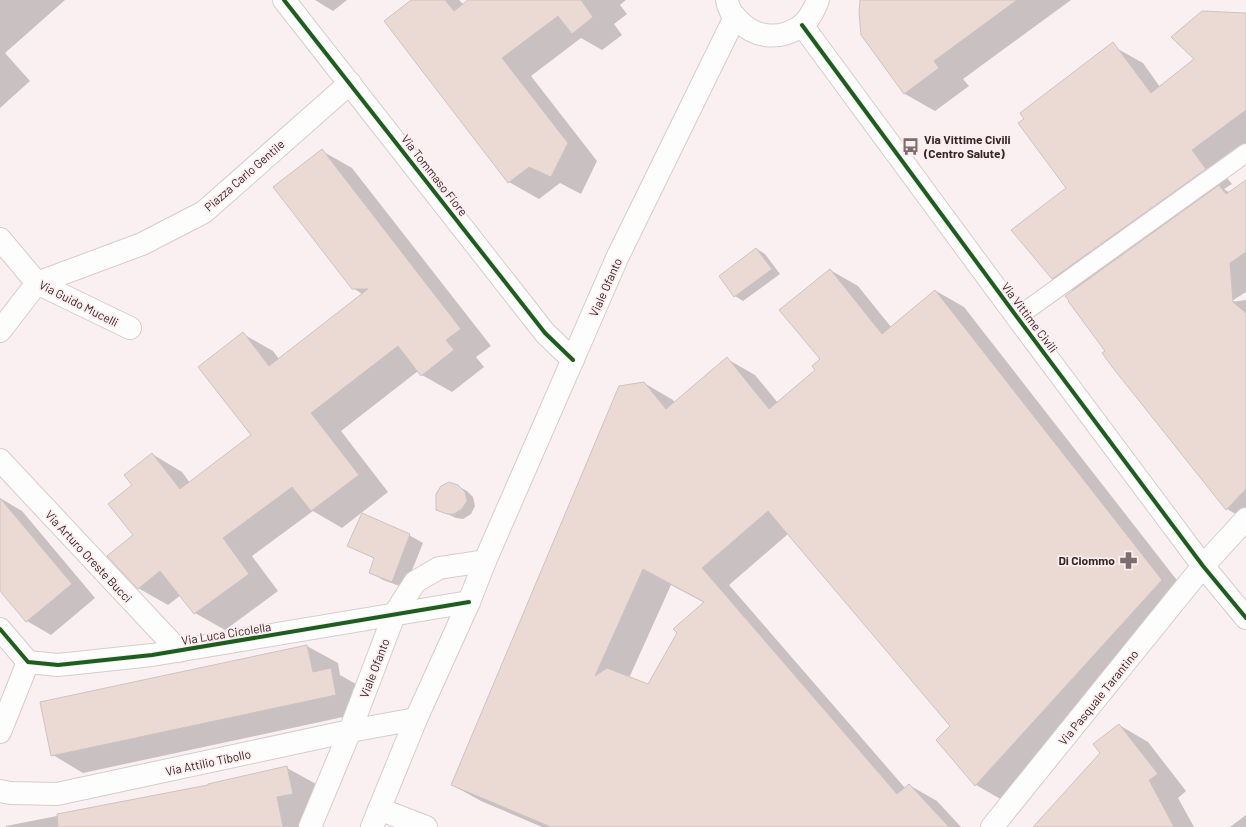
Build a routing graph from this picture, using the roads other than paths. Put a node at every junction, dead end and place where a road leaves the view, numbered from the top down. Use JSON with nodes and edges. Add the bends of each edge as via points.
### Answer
{"nodes":[{"id":1,"x":284,"y":0,"type":"edge"},
{"id":2,"x":818,"y":0,"type":"edge"},
{"id":3,"x":731,"y":9,"type":"edge"},
{"id":4,"x":802,"y":25,"type":"junction"},
{"id":5,"x":350,"y":83,"type":"junction"},
{"id":6,"x":1246,"y":153,"type":"edge"},
{"id":7,"x":0,"y":239,"type":"edge"},
{"id":8,"x":37,"y":283,"type":"junction"},
{"id":9,"x":1017,"y":317,"type":"junction"},
{"id":10,"x":130,"y":328,"type":"dead end"},
{"id":11,"x":0,"y":331,"type":"edge"},
{"id":12,"x":573,"y":360,"type":"junction"},
{"id":13,"x":0,"y":460,"type":"edge"},
{"id":14,"x":1246,"y":519,"type":"edge"},
{"id":15,"x":485,"y":561,"type":"junction"},
{"id":16,"x":1203,"y":566,"type":"junction"},
{"id":17,"x":469,"y":602,"type":"junction"},
{"id":18,"x":394,"y":615,"type":"junction"},
{"id":19,"x":1246,"y":618,"type":"edge"},
{"id":20,"x":0,"y":629,"type":"edge"},
{"id":21,"x":179,"y":651,"type":"junction"},
{"id":22,"x":28,"y":662,"type":"junction"},
{"id":23,"x":416,"y":719,"type":"junction"},
{"id":24,"x":350,"y":731,"type":"junction"},
{"id":25,"x":0,"y":732,"type":"edge"},
{"id":26,"x":0,"y":791,"type":"edge"},
{"id":27,"x":376,"y":818,"type":"edge"},
{"id":28,"x":310,"y":827,"type":"edge"},
{"id":29,"x":426,"y":827,"type":"edge"},
{"id":30,"x":992,"y":827,"type":"edge"}],
"edges":[{"from":1,"to":5,"type":"street","name":"Via Tommaso Fiore"},
{"from":2,"to":4,"type":"street","via":[[812,14]]},
{"from":3,"to":4,"type":"street","via":[[746,28],[759,34],[774,36],[789,33]]},
{"from":3,"to":12,"type":"street","name":"Viale Ofanto"},
{"from":4,"to":9,"type":"street","name":"Via Vittime Civili"},
{"from":5,"to":8,"type":"street","name":"Piazza Carlo Gentile","via":[[204,212],[142,244]]},
{"from":5,"to":12,"type":"street","name":"Via Tommaso Fiore","via":[[545,333]]},
{"from":6,"to":9,"type":"lane"},
{"from":7,"to":8,"type":"street","name":"Via Guido Mucelli"},
{"from":8,"to":10,"type":"street","name":"Via Guido Mucelli"},
{"from":8,"to":11,"type":"street"},
{"from":9,"to":16,"type":"street","name":"Via Vittime Civili"},
{"from":12,"to":15,"type":"street","name":"Viale Ofanto"},
{"from":13,"to":21,"type":"street","name":"Via Arturo Oreste Bucci"},
{"from":14,"to":16,"type":"street","name":"Via Pasquale Tarantino"},
{"from":15,"to":17,"type":"street","name":"Viale Ofanto"},
{"from":15,"to":18,"type":"street","name":"Viale Ofanto","via":[[439,568],[415,582]]},
{"from":16,"to":19,"type":"street","name":"Via Vittime Civili"},
{"from":16,"to":30,"type":"street","name":"Via Pasquale Tarantino"},
{"from":17,"to":18,"type":"street","name":"Via Luca Cicolella"},
{"from":17,"to":23,"type":"street","name":"Viale Ofanto"},
{"from":18,"to":21,"type":"street","name":"Via Luca Cicolella"},
{"from":18,"to":24,"type":"street","name":"Viale Ofanto"},
{"from":20,"to":22,"type":"street"},
{"from":21,"to":22,"type":"street","name":"Via Luca Cicolella","via":[[58,665]]},
{"from":22,"to":25,"type":"street"},
{"from":23,"to":24,"type":"street","name":"Via Attilio Tibollo"},
{"from":23,"to":27,"type":"street","name":"Viale Ofanto"},
{"from":24,"to":26,"type":"street","name":"Via Attilio Tibollo","via":[[57,794]]},
{"from":24,"to":28,"type":"street","name":"Viale Ofanto"},
{"from":27,"to":29,"type":"street"}]}
